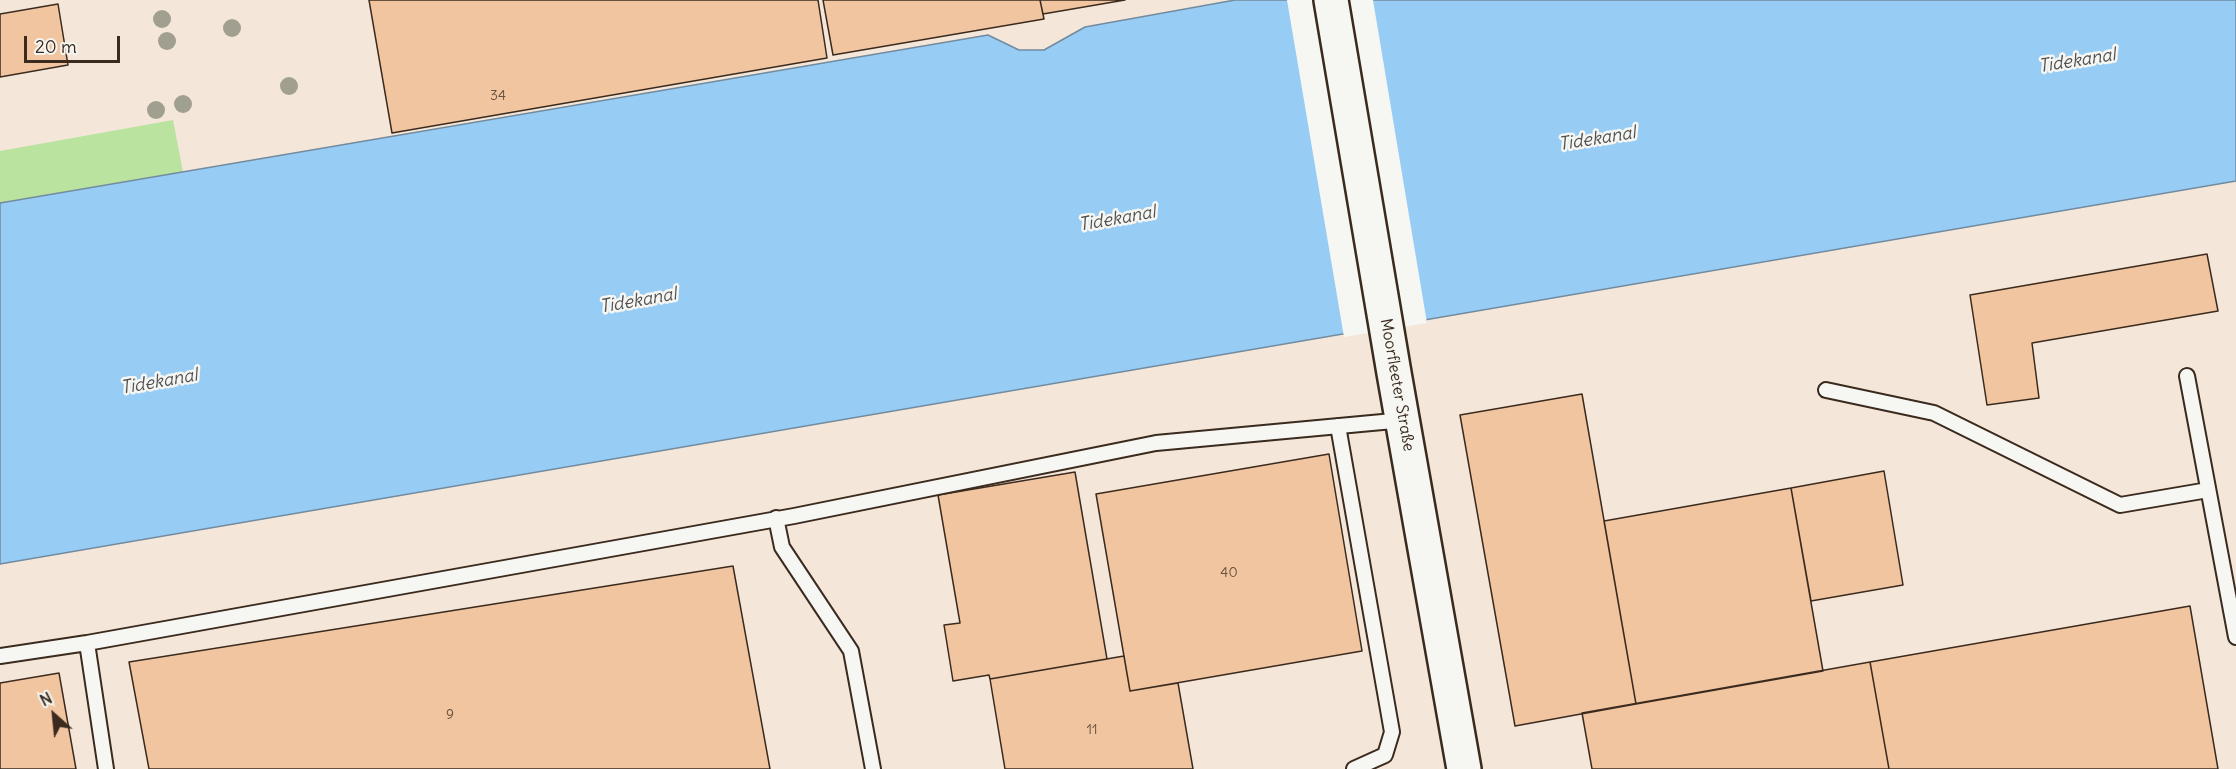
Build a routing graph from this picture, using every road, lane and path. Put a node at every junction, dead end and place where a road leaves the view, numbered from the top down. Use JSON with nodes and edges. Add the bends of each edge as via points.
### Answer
{"nodes":[{"id":1,"x":1331,"y":0,"type":"edge"},
{"id":2,"x":2187,"y":376,"type":"dead end"},
{"id":3,"x":1826,"y":390,"type":"dead end"},
{"id":4,"x":1404,"y":420,"type":"junction"},
{"id":5,"x":1338,"y":426,"type":"junction"},
{"id":6,"x":2208,"y":490,"type":"junction"},
{"id":7,"x":776,"y":518,"type":"junction"},
{"id":8,"x":2236,"y":637,"type":"edge"},
{"id":9,"x":87,"y":643,"type":"junction"},
{"id":10,"x":0,"y":656,"type":"edge"},
{"id":11,"x":106,"y":769,"type":"edge"},
{"id":12,"x":873,"y":769,"type":"edge"},
{"id":13,"x":1354,"y":769,"type":"edge"},
{"id":14,"x":1464,"y":769,"type":"edge"}],
"edges":[{"from":1,"to":4,"type":"street","name":"Moorfleeter Straße"},
{"from":2,"to":6,"type":"lane"},
{"from":3,"to":6,"type":"lane","via":[[1934,413],[2120,505]]},
{"from":4,"to":5,"type":"lane"},
{"from":4,"to":14,"type":"street","name":"Moorfleeter Straße"},
{"from":5,"to":7,"type":"lane","via":[[1156,443]]},
{"from":5,"to":13,"type":"lane","via":[[1392,732],[1385,755]]},
{"from":6,"to":8,"type":"lane"},
{"from":7,"to":9,"type":"lane"},
{"from":7,"to":12,"type":"lane","via":[[782,547],[851,651]]},
{"from":9,"to":10,"type":"lane"},
{"from":9,"to":11,"type":"lane"}]}
